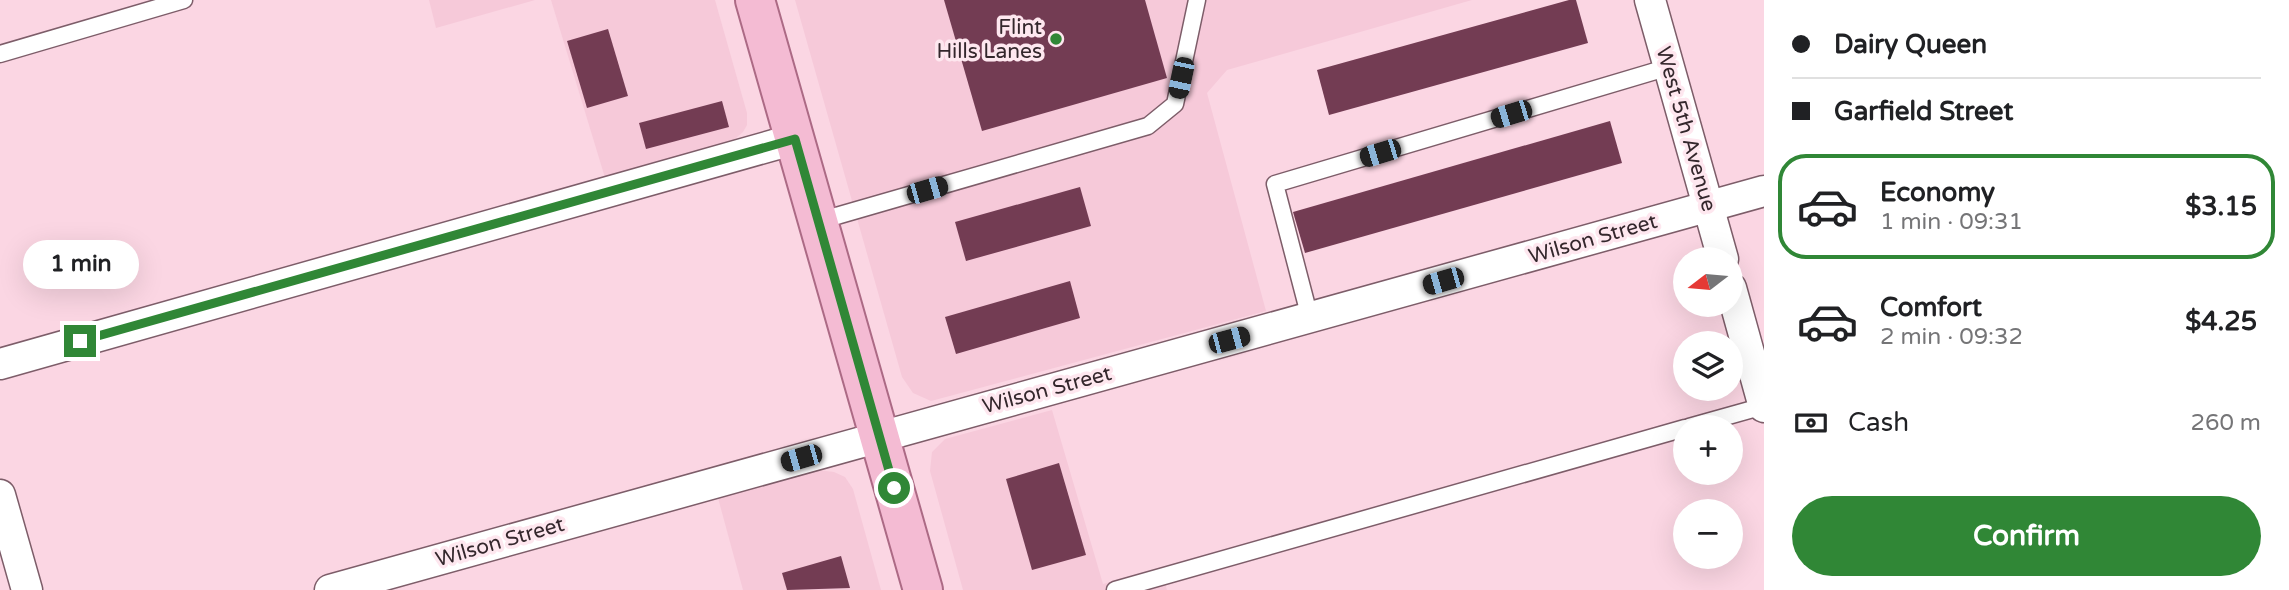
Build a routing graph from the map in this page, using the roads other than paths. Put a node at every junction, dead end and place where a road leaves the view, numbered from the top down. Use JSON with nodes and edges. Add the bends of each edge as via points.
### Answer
{"nodes":[{"id":1,"x":184,"y":0,"type":"edge"},
{"id":2,"x":755,"y":0,"type":"edge"},
{"id":3,"x":1197,"y":0,"type":"edge"},
{"id":4,"x":1650,"y":0,"type":"edge"},
{"id":5,"x":0,"y":54,"type":"edge"},
{"id":6,"x":1669,"y":67,"type":"junction"},
{"id":7,"x":795,"y":139,"type":"junction"},
{"id":8,"x":1764,"y":191,"type":"edge"},
{"id":9,"x":1708,"y":207,"type":"junction"},
{"id":10,"x":819,"y":221,"type":"junction"},
{"id":11,"x":1720,"y":247,"type":"edge"},
{"id":12,"x":1739,"y":317,"type":"edge"},
{"id":13,"x":1310,"y":318,"type":"junction"},
{"id":14,"x":0,"y":364,"type":"edge"},
{"id":15,"x":1764,"y":407,"type":"edge"},
{"id":16,"x":1735,"y":415,"type":"edge"},
{"id":17,"x":1673,"y":432,"type":"edge"},
{"id":18,"x":880,"y":436,"type":"junction"},
{"id":19,"x":0,"y":495,"type":"edge"},
{"id":20,"x":27,"y":590,"type":"edge"},
{"id":21,"x":330,"y":590,"type":"edge"},
{"id":22,"x":923,"y":590,"type":"edge"},
{"id":23,"x":1115,"y":590,"type":"edge"}],
"edges":[{"from":1,"to":5,"type":"lane"},
{"from":2,"to":7,"type":"main road"},
{"from":3,"to":10,"type":"lane","via":[[1175,104],[1148,126]]},
{"from":4,"to":6,"type":"street","name":"West 5th Avenue"},
{"from":6,"to":9,"type":"street","name":"West 5th Avenue"},
{"from":6,"to":13,"type":"lane","via":[[1275,184]]},
{"from":7,"to":10,"type":"main road"},
{"from":7,"to":14,"type":"street"},
{"from":8,"to":9,"type":"street","name":"Wilson Street"},
{"from":9,"to":11,"type":"street","name":"West 5th Avenue"},
{"from":9,"to":13,"type":"street","name":"Wilson Street"},
{"from":10,"to":18,"type":"main road"},
{"from":12,"to":15,"type":"street"},
{"from":13,"to":18,"type":"street","name":"Wilson Street"},
{"from":15,"to":16,"type":"lane"},
{"from":17,"to":23,"type":"lane"},
{"from":18,"to":21,"type":"street","name":"Wilson Street"},
{"from":18,"to":22,"type":"main road"},
{"from":19,"to":20,"type":"street"}]}
